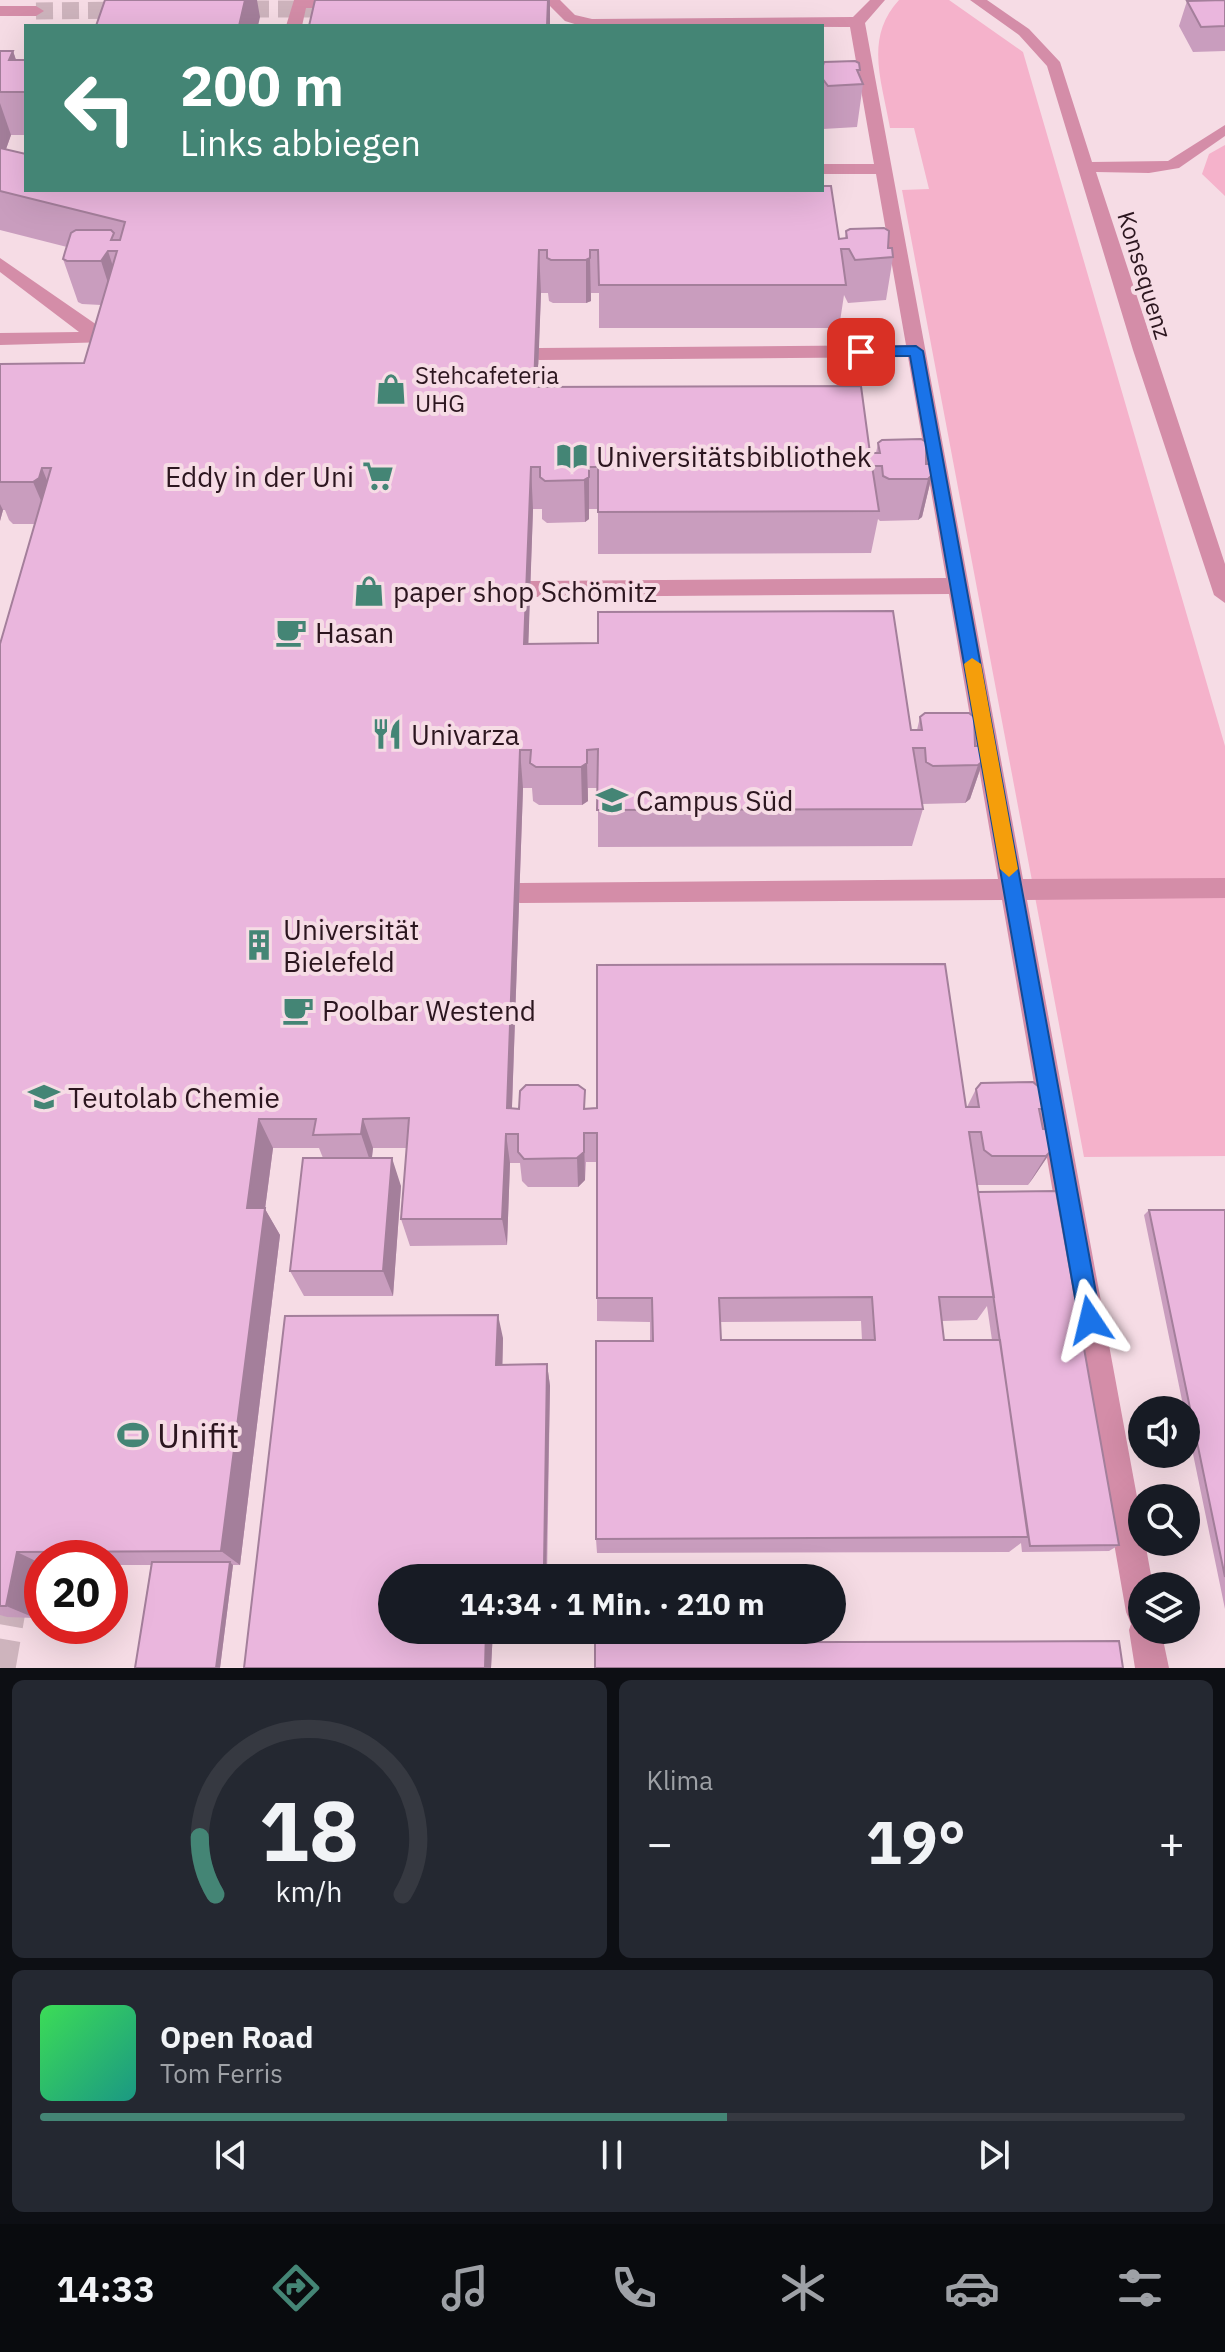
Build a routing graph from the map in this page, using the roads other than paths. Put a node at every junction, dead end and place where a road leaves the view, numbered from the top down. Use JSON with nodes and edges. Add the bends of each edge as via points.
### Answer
{"nodes":[{"id":1,"x":878,"y":0,"type":"edge"},
{"id":2,"x":977,"y":0,"type":"edge"},
{"id":3,"x":552,"y":2,"type":"edge"},
{"id":4,"x":357,"y":3,"type":"edge"},
{"id":5,"x":0,"y":11,"type":"edge"},
{"id":6,"x":36,"y":11,"type":"tunnel mouth"},
{"id":7,"x":857,"y":22,"type":"junction"},
{"id":8,"x":294,"y":24,"type":"edge"},
{"id":9,"x":1225,"y":130,"type":"edge"},
{"id":10,"x":1088,"y":167,"type":"junction"},
{"id":11,"x":824,"y":169,"type":"edge"},
{"id":12,"x":883,"y":169,"type":"junction"},
{"id":13,"x":0,"y":263,"type":"edge"},
{"id":14,"x":0,"y":339,"type":"edge"},
{"id":15,"x":916,"y":351,"type":"junction"},
{"id":16,"x":539,"y":354,"type":"edge"},
{"id":17,"x":958,"y":586,"type":"junction"},
{"id":18,"x":530,"y":589,"type":"edge"},
{"id":19,"x":1225,"y":595,"type":"edge"},
{"id":20,"x":1225,"y":888,"type":"edge"},
{"id":21,"x":1013,"y":891,"type":"junction"},
{"id":22,"x":520,"y":893,"type":"edge"},
{"id":23,"x":1135,"y":1572,"type":"edge"},
{"id":24,"x":1148,"y":1644,"type":"edge"},
{"id":25,"x":1152,"y":1668,"type":"edge"}],
"edges":[{"from":1,"to":7,"type":"street"},
{"from":2,"to":10,"type":"street","name":"Konsequenz","via":[[1024,32],[1054,65]]},
{"from":3,"to":7,"type":"street","via":[[570,18],[591,24]]},
{"from":4,"to":8,"type":"street","via":[[299,3]]},
{"from":5,"to":6,"type":"street"},
{"from":7,"to":12,"type":"street"},
{"from":9,"to":10,"type":"street","via":[[1208,137],[1182,161],[1166,166]]},
{"from":10,"to":19,"type":"street","name":"Konsequenz","via":[[1142,350]]},
{"from":11,"to":12,"type":"street"},
{"from":12,"to":15,"type":"street"},
{"from":13,"to":14,"type":"street","via":[[108,338]]},
{"from":15,"to":16,"type":"street"},
{"from":15,"to":17,"type":"street"},
{"from":17,"to":18,"type":"street"},
{"from":17,"to":21,"type":"street"},
{"from":20,"to":21,"type":"street"},
{"from":21,"to":22,"type":"street"},
{"from":21,"to":23,"type":"street"},
{"from":24,"to":25,"type":"street"}]}
